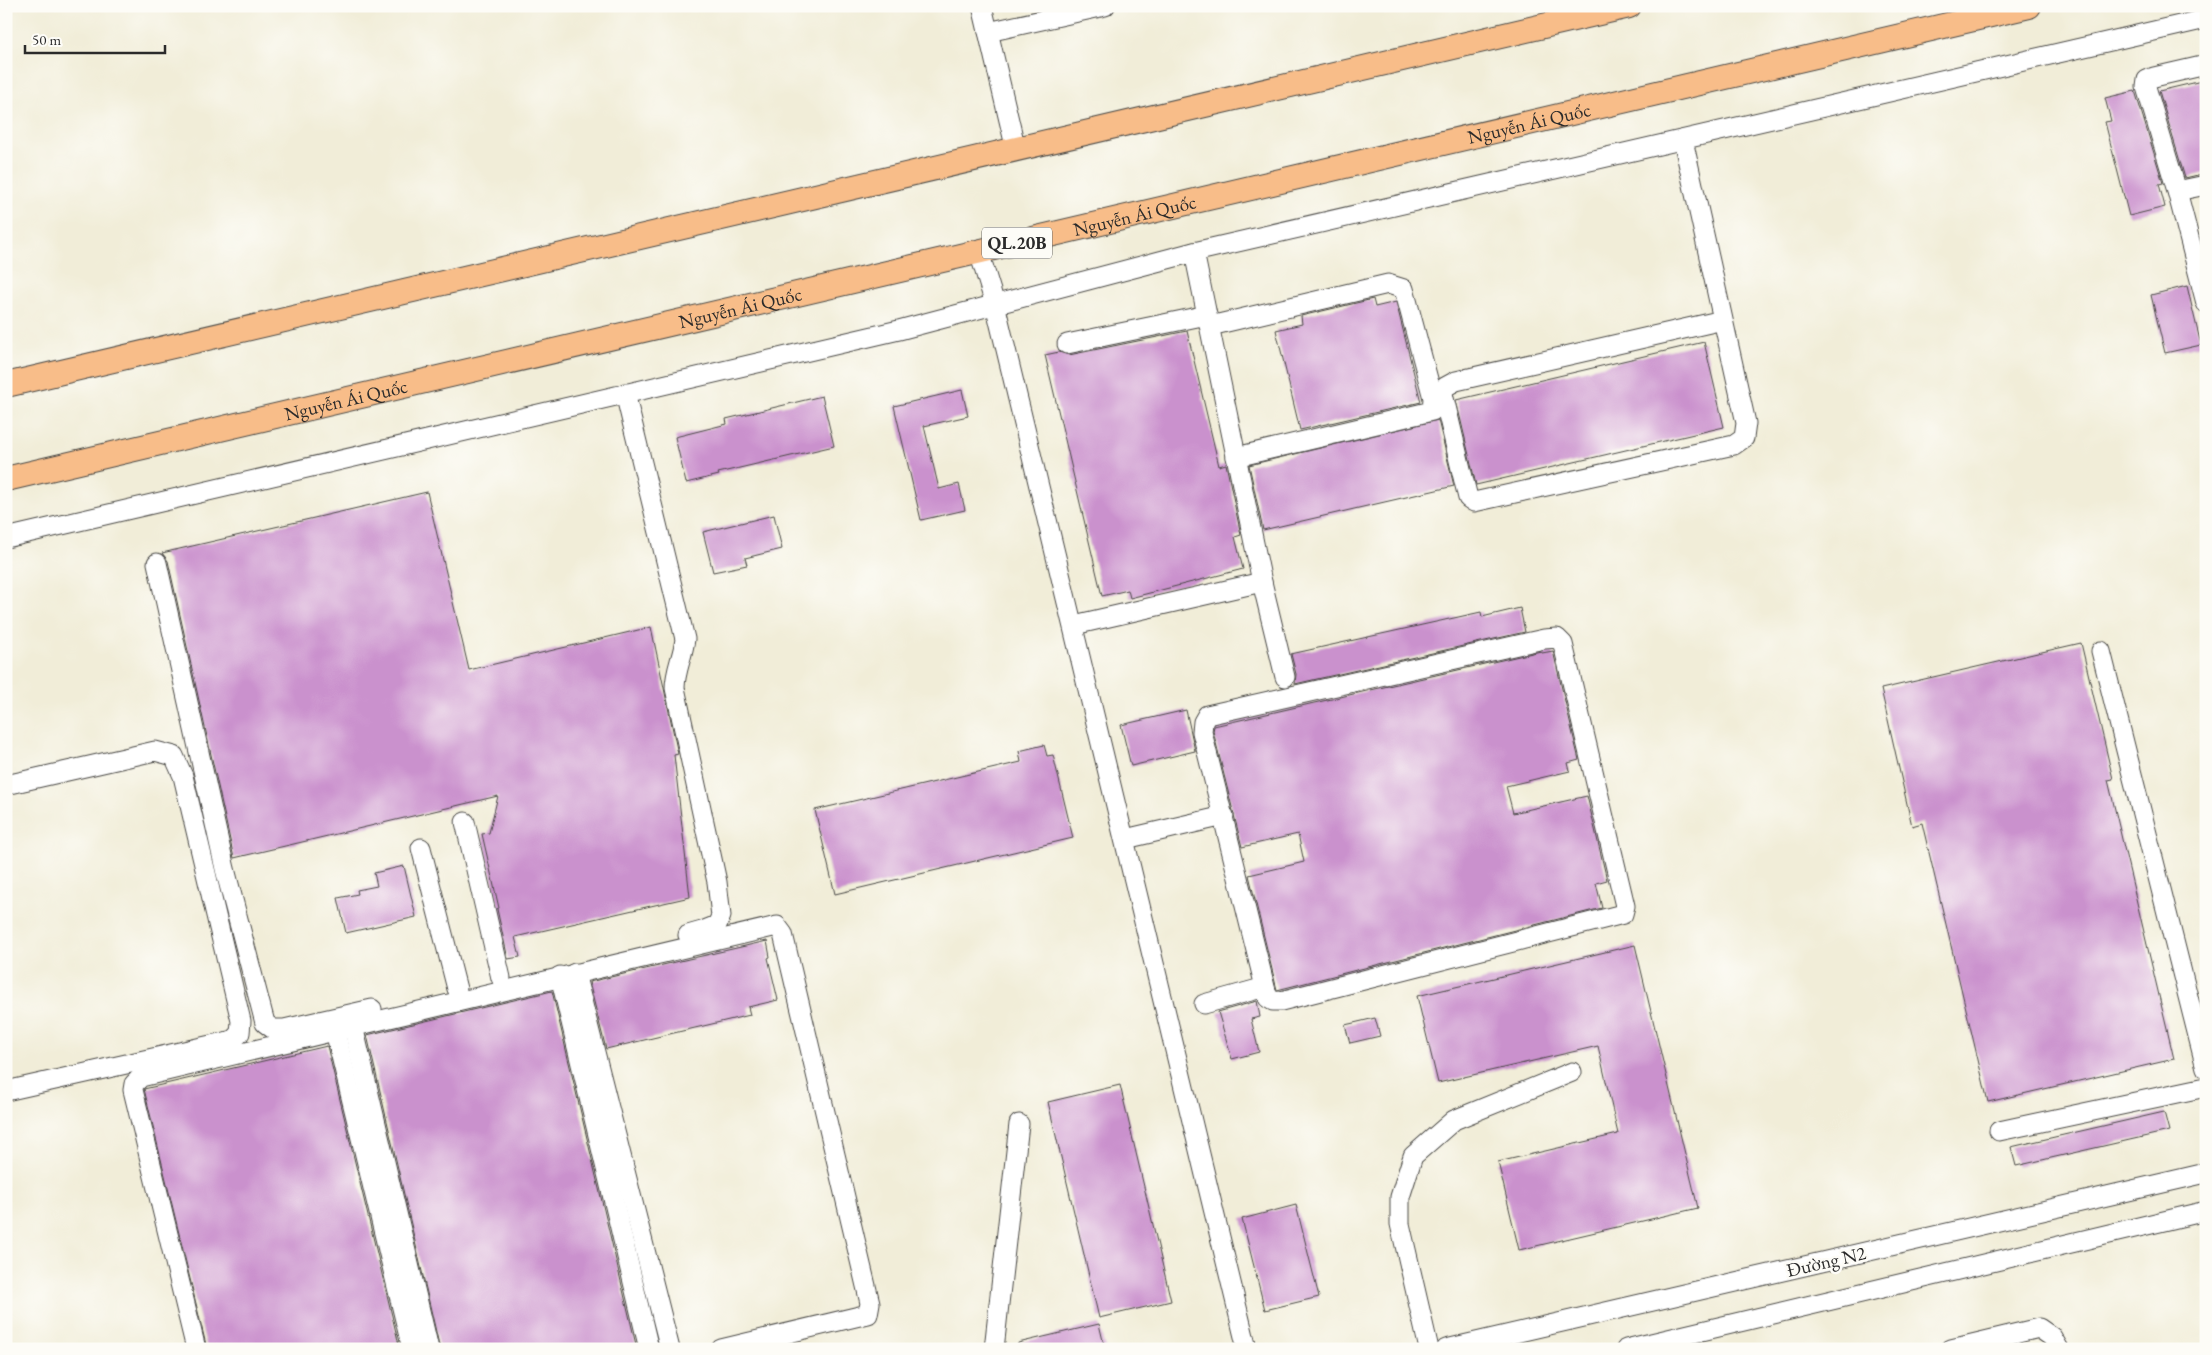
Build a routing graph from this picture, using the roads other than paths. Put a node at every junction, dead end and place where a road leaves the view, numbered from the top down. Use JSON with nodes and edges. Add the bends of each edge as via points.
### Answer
{"nodes":[{"id":1,"x":982,"y":6,"type":"edge"},
{"id":2,"x":1105,"y":6,"type":"edge"},
{"id":3,"x":1630,"y":6,"type":"edge"},
{"id":4,"x":2029,"y":6,"type":"edge"},
{"id":5,"x":2206,"y":20,"type":"edge"},
{"id":6,"x":988,"y":32,"type":"junction"},
{"id":7,"x":2206,"y":65,"type":"edge"},
{"id":8,"x":1683,"y":140,"type":"junction"},
{"id":9,"x":1016,"y":150,"type":"junction"},
{"id":10,"x":2206,"y":185,"type":"edge"},
{"id":11,"x":2177,"y":191,"type":"junction"},
{"id":12,"x":979,"y":252,"type":"junction"},
{"id":13,"x":1194,"y":252,"type":"junction"},
{"id":14,"x":2206,"y":303,"type":"edge"},
{"id":15,"x":995,"y":304,"type":"junction"},
{"id":16,"x":1723,"y":320,"type":"junction"},
{"id":17,"x":1208,"y":321,"type":"junction"},
{"id":18,"x":1067,"y":344,"type":"dead end"},
{"id":19,"x":6,"y":385,"type":"edge"},
{"id":20,"x":625,"y":393,"type":"junction"},
{"id":21,"x":1236,"y":457,"type":"junction"},
{"id":22,"x":6,"y":479,"type":"edge"},
{"id":23,"x":6,"y":538,"type":"edge"},
{"id":24,"x":157,"y":563,"type":"dead end"},
{"id":25,"x":1262,"y":582,"type":"junction"},
{"id":26,"x":1074,"y":625,"type":"junction"},
{"id":27,"x":2100,"y":651,"type":"dead end"},
{"id":28,"x":1285,"y":677,"type":"dead end"},
{"id":29,"x":6,"y":784,"type":"edge"},
{"id":30,"x":1224,"y":816,"type":"junction"},
{"id":31,"x":465,"y":822,"type":"dead end"},
{"id":32,"x":1125,"y":839,"type":"junction"},
{"id":33,"x":421,"y":848,"type":"dead end"},
{"id":34,"x":567,"y":975,"type":"junction"},
{"id":35,"x":501,"y":978,"type":"junction"},
{"id":36,"x":1265,"y":987,"type":"junction"},
{"id":37,"x":457,"y":989,"type":"junction"},
{"id":38,"x":1204,"y":1004,"type":"dead end"},
{"id":39,"x":344,"y":1029,"type":"junction"},
{"id":40,"x":2206,"y":1068,"type":"edge"},
{"id":41,"x":1572,"y":1072,"type":"dead end"},
{"id":42,"x":2206,"y":1087,"type":"edge"},
{"id":43,"x":6,"y":1091,"type":"edge"},
{"id":44,"x":1019,"y":1124,"type":"dead end"},
{"id":45,"x":1999,"y":1131,"type":"dead end"},
{"id":46,"x":2206,"y":1173,"type":"edge"},
{"id":47,"x":619,"y":1184,"type":"junction"},
{"id":48,"x":2206,"y":1211,"type":"edge"},
{"id":49,"x":395,"y":1242,"type":"junction"},
{"id":50,"x":1638,"y":1347,"type":"edge"},
{"id":51,"x":196,"y":1349,"type":"edge"},
{"id":52,"x":412,"y":1349,"type":"edge"},
{"id":53,"x":429,"y":1349,"type":"edge"},
{"id":54,"x":649,"y":1349,"type":"edge"},
{"id":55,"x":670,"y":1349,"type":"edge"},
{"id":56,"x":721,"y":1349,"type":"edge"},
{"id":57,"x":994,"y":1349,"type":"edge"},
{"id":58,"x":1247,"y":1349,"type":"edge"},
{"id":59,"x":1429,"y":1349,"type":"edge"},
{"id":60,"x":1446,"y":1349,"type":"edge"},
{"id":61,"x":1951,"y":1349,"type":"edge"},
{"id":62,"x":2059,"y":1349,"type":"edge"}],
"edges":[{"from":1,"to":6,"type":"street"},
{"from":2,"to":6,"type":"street"},
{"from":3,"to":9,"type":"main road"},
{"from":4,"to":12,"type":"main road","name":"Nguyễn Ái Quốc","number":"QL.20B"},
{"from":5,"to":8,"type":"street"},
{"from":6,"to":9,"type":"street"},
{"from":7,"to":11,"type":"street","via":[[2147,80],[2146,87]]},
{"from":8,"to":13,"type":"street"},
{"from":8,"to":16,"type":"street"},
{"from":9,"to":19,"type":"main road"},
{"from":10,"to":11,"type":"street"},
{"from":11,"to":14,"type":"street"},
{"from":12,"to":15,"type":"street"},
{"from":12,"to":22,"type":"main road","name":"Nguyễn Ái Quốc","number":"QL.20B"},
{"from":13,"to":15,"type":"street"},
{"from":13,"to":17,"type":"street"},
{"from":15,"to":20,"type":"street","via":[[899,330]]},
{"from":15,"to":26,"type":"street"},
{"from":16,"to":16,"type":"street","via":[[1746,423],[1744,438],[1734,445],[1474,502],[1468,498],[1445,387],[1456,381]]},
{"from":17,"to":18,"type":"street"},
{"from":17,"to":21,"type":"street"},
{"from":17,"to":21,"type":"street","via":[[1388,284],[1398,286],[1404,289],[1433,398],[1432,411]]},
{"from":20,"to":23,"type":"street"},
{"from":20,"to":35,"type":"street","via":[[685,639],[684,654],[675,675],[675,688],[717,882],[720,916],[716,925],[702,931]]},
{"from":21,"to":25,"type":"street"},
{"from":24,"to":37,"type":"street","via":[[225,869],[265,1023],[273,1029],[284,1029]]},
{"from":25,"to":26,"type":"street"},
{"from":25,"to":28,"type":"street"},
{"from":26,"to":32,"type":"street"},
{"from":27,"to":40,"type":"street"},
{"from":29,"to":43,"type":"street","via":[[155,751],[174,756],[184,776],[241,1021],[240,1033],[233,1040]]},
{"from":30,"to":32,"type":"street"},
{"from":30,"to":36,"type":"street"},
{"from":30,"to":36,"type":"street","via":[[1202,732],[1207,715],[1544,639],[1557,638],[1563,644],[1626,906],[1623,914],[1281,1002],[1268,998]]},
{"from":31,"to":35,"type":"street"},
{"from":32,"to":58,"type":"street"},
{"from":33,"to":37,"type":"street"},
{"from":34,"to":39,"type":"street"},
{"from":34,"to":47,"type":"street"},
{"from":34,"to":56,"type":"street","via":[[766,927],[777,926],[783,934],[870,1303],[868,1314]]},
{"from":35,"to":37,"type":"street"},
{"from":36,"to":38,"type":"street"},
{"from":39,"to":49,"type":"street"},
{"from":39,"to":51,"type":"street","via":[[141,1078],[134,1084],[132,1090]]},
{"from":41,"to":59,"type":"street","via":[[1454,1120],[1413,1156],[1400,1197],[1400,1224]]},
{"from":42,"to":45,"type":"street"},
{"from":44,"to":57,"type":"street"},
{"from":46,"to":60,"type":"street","name":"Đường N2"},
{"from":47,"to":54,"type":"street"},
{"from":47,"to":55,"type":"street"},
{"from":48,"to":50,"type":"street","name":"Đường N2"},
{"from":49,"to":52,"type":"street"},
{"from":49,"to":53,"type":"street"},
{"from":61,"to":62,"type":"street","via":[[2039,1328],[2052,1337]]}]}
